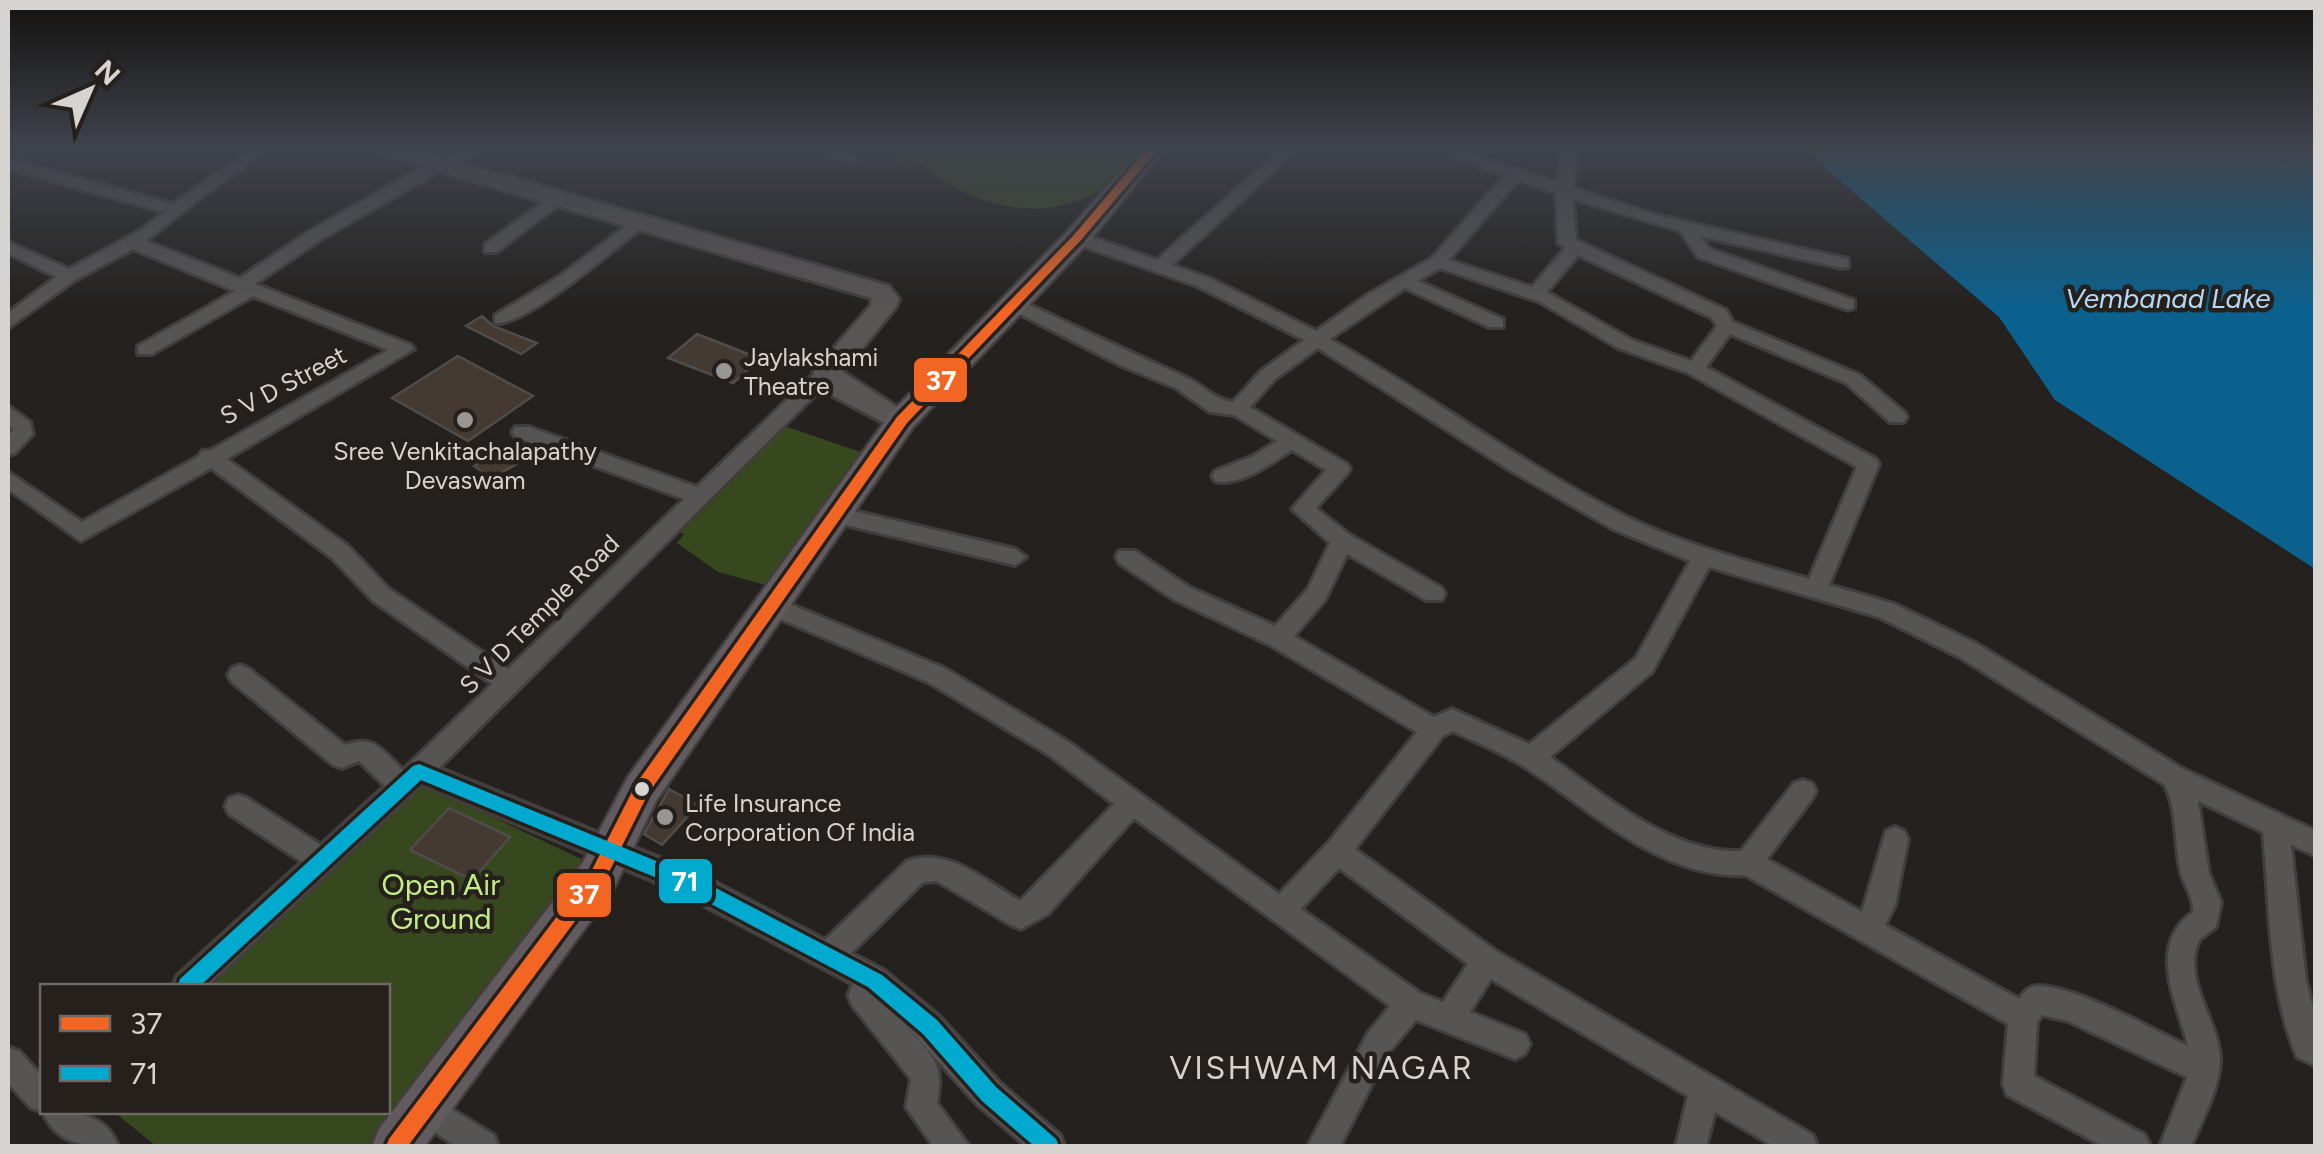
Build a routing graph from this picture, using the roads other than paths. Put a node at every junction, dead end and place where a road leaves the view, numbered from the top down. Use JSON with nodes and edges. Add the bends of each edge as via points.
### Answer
{"nodes":[{"id":1,"x":151,"y":203,"type":"edge"},
{"id":2,"x":187,"y":203,"type":"edge"},
{"id":3,"x":375,"y":203,"type":"edge"},
{"id":4,"x":550,"y":203,"type":"edge"},
{"id":5,"x":580,"y":203,"type":"edge"},
{"id":6,"x":1107,"y":203,"type":"edge"},
{"id":7,"x":1231,"y":203,"type":"edge"},
{"id":8,"x":1489,"y":203,"type":"edge"},
{"id":9,"x":1565,"y":203,"type":"edge"},
{"id":10,"x":1605,"y":203,"type":"edge"},
{"id":11,"x":177,"y":210,"type":"junction"},
{"id":12,"x":639,"y":222,"type":"junction"},
{"id":13,"x":1687,"y":229,"type":"junction"},
{"id":14,"x":1077,"y":238,"type":"junction"},
{"id":15,"x":132,"y":242,"type":"junction"},
{"id":16,"x":8,"y":247,"type":"edge"},
{"id":17,"x":1575,"y":247,"type":"junction"},
{"id":18,"x":491,"y":248,"type":"dead end"},
{"id":19,"x":1438,"y":262,"type":"junction"},
{"id":20,"x":1842,"y":262,"type":"dead end"},
{"id":21,"x":1160,"y":268,"type":"junction"},
{"id":22,"x":69,"y":276,"type":"junction"},
{"id":23,"x":1408,"y":282,"type":"junction"},
{"id":24,"x":245,"y":289,"type":"junction"},
{"id":25,"x":1536,"y":294,"type":"junction"},
{"id":26,"x":1014,"y":304,"type":"junction"},
{"id":27,"x":1848,"y":304,"type":"dead end"},
{"id":28,"x":502,"y":319,"type":"dead end"},
{"id":29,"x":8,"y":322,"type":"edge"},
{"id":30,"x":1496,"y":323,"type":"dead end"},
{"id":31,"x":1726,"y":326,"type":"junction"},
{"id":32,"x":1320,"y":341,"type":"junction"},
{"id":33,"x":145,"y":350,"type":"dead end"},
{"id":34,"x":1695,"y":370,"type":"junction"},
{"id":35,"x":826,"y":372,"type":"junction"},
{"id":36,"x":1238,"y":410,"type":"junction"},
{"id":37,"x":8,"y":413,"type":"edge"},
{"id":38,"x":1898,"y":416,"type":"dead end"},
{"id":39,"x":902,"y":420,"type":"junction"},
{"id":40,"x":522,"y":432,"type":"dead end"},
{"id":41,"x":1292,"y":441,"type":"junction"},
{"id":42,"x":8,"y":448,"type":"edge"},
{"id":43,"x":209,"y":456,"type":"junction"},
{"id":44,"x":1222,"y":476,"type":"dead end"},
{"id":45,"x":8,"y":480,"type":"edge"},
{"id":46,"x":697,"y":495,"type":"junction"},
{"id":47,"x":837,"y":514,"type":"junction"},
{"id":48,"x":1342,"y":540,"type":"junction"},
{"id":49,"x":1127,"y":557,"type":"dead end"},
{"id":50,"x":1016,"y":558,"type":"dead end"},
{"id":51,"x":1703,"y":558,"type":"junction"},
{"id":52,"x":1816,"y":588,"type":"junction"},
{"id":53,"x":1434,"y":594,"type":"dead end"},
{"id":54,"x":772,"y":606,"type":"junction"},
{"id":55,"x":1278,"y":638,"type":"junction"},
{"id":56,"x":240,"y":675,"type":"dead end"},
{"id":57,"x":510,"y":683,"type":"junction"},
{"id":58,"x":1434,"y":729,"type":"junction"},
{"id":59,"x":1531,"y":758,"type":"junction"},
{"id":60,"x":2174,"y":778,"type":"junction"},
{"id":61,"x":411,"y":779,"type":"junction"},
{"id":62,"x":1803,"y":791,"type":"dead end"},
{"id":63,"x":1131,"y":803,"type":"junction"},
{"id":64,"x":238,"y":806,"type":"dead end"},
{"id":65,"x":2276,"y":827,"type":"junction"},
{"id":66,"x":1896,"y":839,"type":"dead end"},
{"id":67,"x":2316,"y":844,"type":"edge"},
{"id":68,"x":608,"y":850,"type":"junction"},
{"id":69,"x":1337,"y":852,"type":"junction"},
{"id":70,"x":1748,"y":862,"type":"junction"},
{"id":71,"x":320,"y":864,"type":"junction"},
{"id":72,"x":1282,"y":911,"type":"junction"},
{"id":73,"x":1866,"y":932,"type":"junction"},
{"id":74,"x":827,"y":957,"type":"junction"},
{"id":75,"x":1486,"y":962,"type":"junction"},
{"id":76,"x":876,"y":980,"type":"junction"},
{"id":77,"x":189,"y":984,"type":"edge"},
{"id":78,"x":1411,"y":1004,"type":"junction"},
{"id":79,"x":2023,"y":1017,"type":"junction"},
{"id":80,"x":1450,"y":1018,"type":"junction"},
{"id":81,"x":1515,"y":1044,"type":"dead end"},
{"id":82,"x":2316,"y":1051,"type":"edge"},
{"id":83,"x":8,"y":1062,"type":"edge"},
{"id":84,"x":2204,"y":1069,"type":"junction"},
{"id":85,"x":1706,"y":1087,"type":"junction"},
{"id":86,"x":40,"y":1095,"type":"edge"},
{"id":87,"x":424,"y":1108,"type":"junction"},
{"id":88,"x":396,"y":1146,"type":"edge"},
{"id":89,"x":483,"y":1146,"type":"edge"},
{"id":90,"x":953,"y":1146,"type":"edge"},
{"id":91,"x":1048,"y":1146,"type":"edge"},
{"id":92,"x":1323,"y":1146,"type":"edge"},
{"id":93,"x":1691,"y":1146,"type":"edge"},
{"id":94,"x":1802,"y":1146,"type":"edge"},
{"id":95,"x":2134,"y":1146,"type":"edge"},
{"id":96,"x":2176,"y":1146,"type":"edge"}],
"edges":[{"from":1,"to":11,"type":"street"},
{"from":2,"to":11,"type":"street"},
{"from":3,"to":24,"type":"street","via":[[314,236]]},
{"from":4,"to":18,"type":"street"},
{"from":5,"to":12,"type":"main road"},
{"from":6,"to":14,"type":"main road"},
{"from":7,"to":21,"type":"street"},
{"from":8,"to":19,"type":"street"},
{"from":9,"to":17,"type":"street","via":[[1567,243]]},
{"from":10,"to":13,"type":"street"},
{"from":11,"to":15,"type":"street"},
{"from":12,"to":28,"type":"street","via":[[566,280]]},
{"from":12,"to":35,"type":"main road","via":[[880,292],[883,307]]},
{"from":13,"to":20,"type":"street"},
{"from":13,"to":27,"type":"street","via":[[1704,253]]},
{"from":14,"to":21,"type":"street"},
{"from":14,"to":26,"type":"main road"},
{"from":15,"to":22,"type":"street"},
{"from":15,"to":24,"type":"street","name":"S V D Street"},
{"from":16,"to":22,"type":"street"},
{"from":17,"to":25,"type":"street"},
{"from":17,"to":31,"type":"street","via":[[1719,314]]},
{"from":19,"to":23,"type":"street"},
{"from":19,"to":25,"type":"street"},
{"from":21,"to":32,"type":"street","via":[[1203,282]]},
{"from":22,"to":29,"type":"street"},
{"from":23,"to":30,"type":"street"},
{"from":23,"to":32,"type":"street","via":[[1373,298]]},
{"from":24,"to":33,"type":"street"},
{"from":24,"to":43,"type":"street","name":"S V D Street","via":[[284,298],[404,348]]},
{"from":25,"to":34,"type":"street","via":[[1625,344]]},
{"from":26,"to":36,"type":"street","via":[[1183,382],[1216,407]]},
{"from":26,"to":39,"type":"main road"},
{"from":31,"to":34,"type":"street"},
{"from":31,"to":38,"type":"street","via":[[1853,379]]},
{"from":32,"to":36,"type":"street","via":[[1268,375]]},
{"from":32,"to":51,"type":"street","via":[[1514,464],[1621,523]]},
{"from":34,"to":52,"type":"street","via":[[1868,464]]},
{"from":35,"to":39,"type":"main road"},
{"from":35,"to":46,"type":"street","name":"S V D Temple Road"},
{"from":36,"to":41,"type":"street"},
{"from":37,"to":42,"type":"street","via":[[23,434]]},
{"from":39,"to":47,"type":"main road"},
{"from":40,"to":46,"type":"street"},
{"from":41,"to":44,"type":"street"},
{"from":41,"to":48,"type":"street","via":[[1340,469],[1303,508]]},
{"from":43,"to":45,"type":"street","via":[[81,532]]},
{"from":43,"to":57,"type":"street","name":"S V D Street","via":[[340,552],[381,595]]},
{"from":46,"to":57,"type":"street","name":"S V D Temple Road"},
{"from":47,"to":50,"type":"street"},
{"from":47,"to":54,"type":"main road"},
{"from":48,"to":53,"type":"street"},
{"from":48,"to":55,"type":"street","via":[[1316,594]]},
{"from":49,"to":55,"type":"street","via":[[1181,593]]},
{"from":51,"to":52,"type":"street"},
{"from":51,"to":59,"type":"street","via":[[1644,666]]},
{"from":52,"to":60,"type":"street","via":[[1886,610],[1968,651]]},
{"from":54,"to":63,"type":"street","via":[[936,675],[1058,748]]},
{"from":54,"to":68,"type":"main road","via":[[642,789]]},
{"from":55,"to":58,"type":"street"},
{"from":56,"to":61,"type":"street","via":[[342,757],[363,750]]},
{"from":57,"to":61,"type":"street","name":"S V D Temple Road"},
{"from":58,"to":59,"type":"street","via":[[1452,719]]},
{"from":58,"to":69,"type":"street"},
{"from":59,"to":70,"type":"street","via":[[1682,855],[1722,866]]},
{"from":60,"to":65,"type":"street"},
{"from":60,"to":84,"type":"street","via":[[2186,802],[2195,874],[2207,902],[2206,918],[2193,924],[2180,953]]},
{"from":61,"to":68,"type":"street"},
{"from":61,"to":71,"type":"street","name":"S V D Temple Road"},
{"from":62,"to":70,"type":"street"},
{"from":63,"to":72,"type":"street"},
{"from":63,"to":74,"type":"street","via":[[1021,916],[940,869],[917,870]]},
{"from":64,"to":71,"type":"street"},
{"from":65,"to":67,"type":"street"},
{"from":65,"to":82,"type":"street","via":[[2292,981],[2307,1047]]},
{"from":66,"to":73,"type":"street","via":[[1881,905]]},
{"from":68,"to":74,"type":"street","via":[[686,882]]},
{"from":68,"to":87,"type":"main road","via":[[598,876]]},
{"from":69,"to":72,"type":"street"},
{"from":69,"to":75,"type":"street"},
{"from":70,"to":73,"type":"street"},
{"from":71,"to":77,"type":"street","name":"S V D Temple Road"},
{"from":72,"to":78,"type":"street"},
{"from":73,"to":79,"type":"street"},
{"from":74,"to":76,"type":"street"},
{"from":75,"to":80,"type":"street"},
{"from":75,"to":85,"type":"street"},
{"from":76,"to":90,"type":"street","via":[[862,995],[927,1076],[921,1107]]},
{"from":76,"to":91,"type":"street"},
{"from":78,"to":80,"type":"street"},
{"from":78,"to":92,"type":"street","via":[[1378,1042]]},
{"from":79,"to":84,"type":"street","via":[[2036,1000],[2071,1007]]},
{"from":79,"to":95,"type":"street","via":[[2018,1084]]},
{"from":80,"to":81,"type":"street"},
{"from":83,"to":86,"type":"street"},
{"from":84,"to":96,"type":"street"},
{"from":85,"to":93,"type":"street"},
{"from":85,"to":94,"type":"street"},
{"from":87,"to":88,"type":"main road"},
{"from":87,"to":89,"type":"street"}]}
